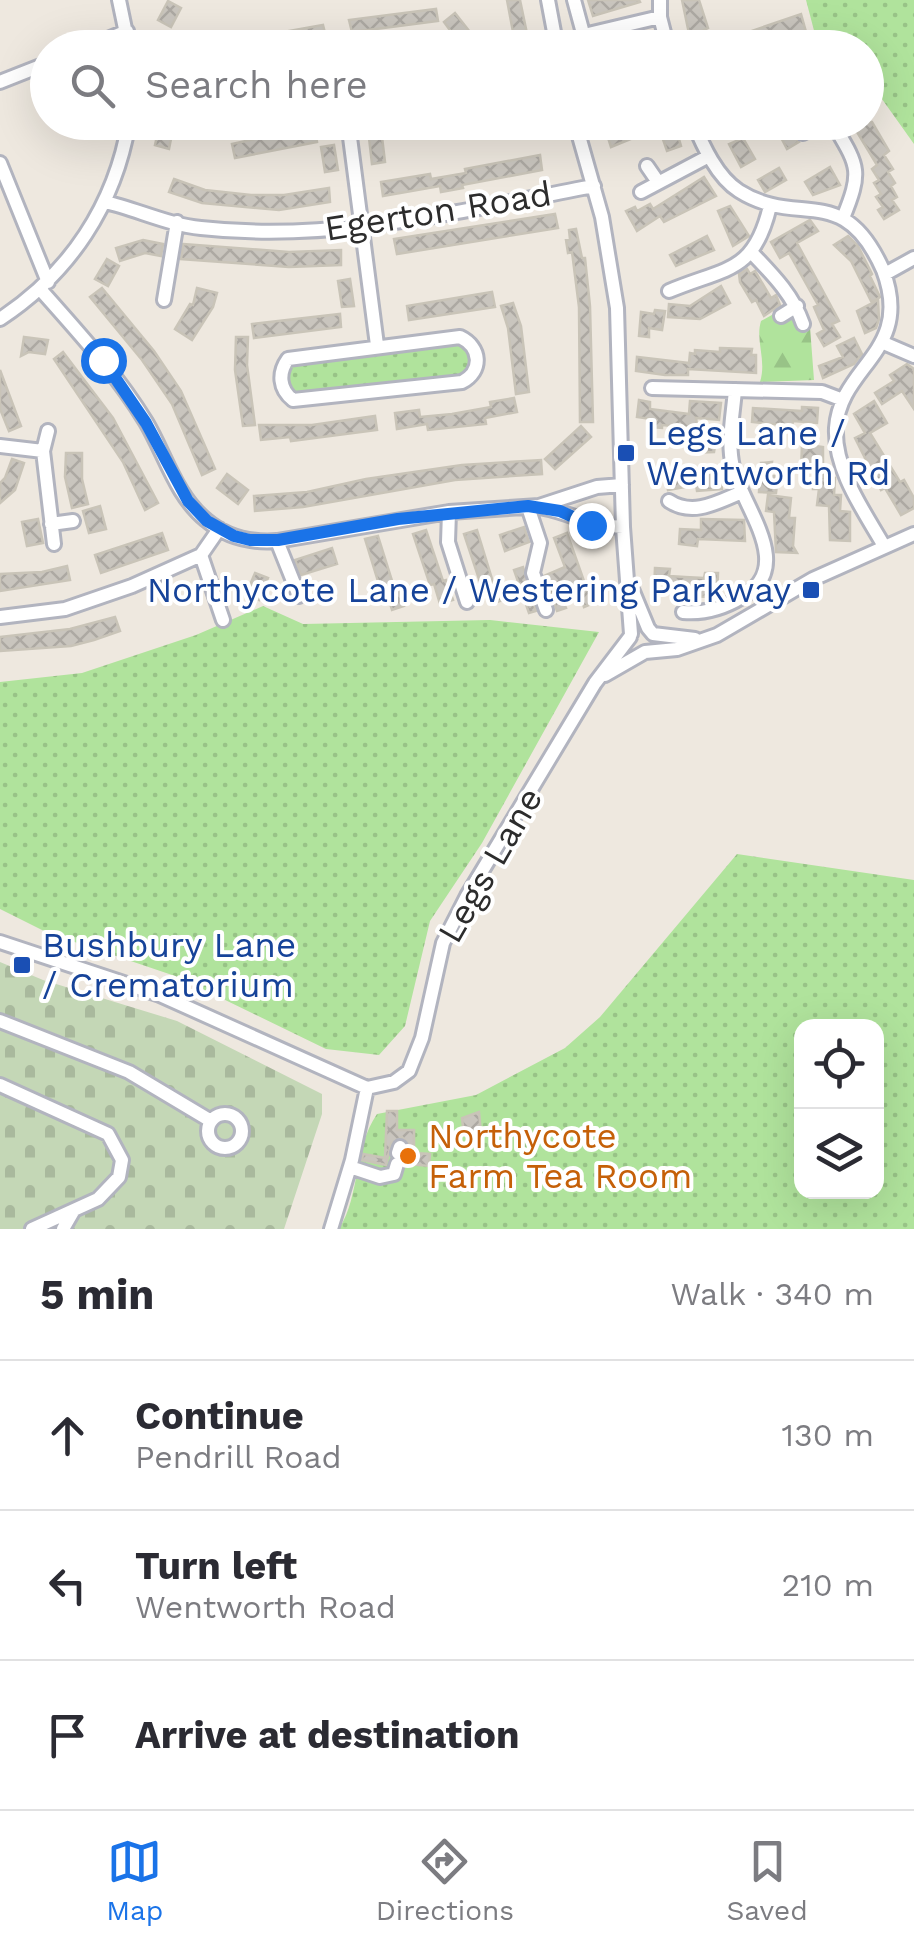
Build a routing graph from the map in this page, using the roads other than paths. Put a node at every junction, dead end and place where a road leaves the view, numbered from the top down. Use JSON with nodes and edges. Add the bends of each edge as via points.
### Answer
{"nodes":[{"id":1,"x":118,"y":0,"type":"edge"},
{"id":2,"x":548,"y":0,"type":"edge"},
{"id":3,"x":574,"y":0,"type":"edge"},
{"id":4,"x":660,"y":0,"type":"edge"},
{"id":5,"x":660,"y":17,"type":"junction"},
{"id":6,"x":126,"y":30,"type":"edge"},
{"id":7,"x":553,"y":30,"type":"edge"},
{"id":8,"x":583,"y":30,"type":"edge"},
{"id":9,"x":620,"y":30,"type":"edge"},
{"id":10,"x":663,"y":30,"type":"edge"},
{"id":11,"x":30,"y":70,"type":"edge"},
{"id":12,"x":0,"y":82,"type":"edge"},
{"id":13,"x":125,"y":140,"type":"edge"},
{"id":14,"x":351,"y":140,"type":"edge"},
{"id":15,"x":580,"y":140,"type":"edge"},
{"id":16,"x":701,"y":140,"type":"edge"},
{"id":17,"x":842,"y":140,"type":"edge"},
{"id":18,"x":709,"y":156,"type":"junction"},
{"id":19,"x":0,"y":163,"type":"edge"},
{"id":20,"x":647,"y":166,"type":"dead end"},
{"id":21,"x":658,"y":182,"type":"junction"},
{"id":22,"x":594,"y":186,"type":"junction"},
{"id":23,"x":640,"y":192,"type":"dead end"},
{"id":24,"x":105,"y":202,"type":"junction"},
{"id":25,"x":770,"y":206,"type":"junction"},
{"id":26,"x":843,"y":218,"type":"junction"},
{"id":27,"x":177,"y":222,"type":"junction"},
{"id":28,"x":364,"y":228,"type":"junction"},
{"id":29,"x":752,"y":253,"type":"junction"},
{"id":30,"x":914,"y":258,"type":"edge"},
{"id":31,"x":885,"y":274,"type":"junction"},
{"id":32,"x":44,"y":286,"type":"junction"},
{"id":33,"x":669,"y":291,"type":"dead end"},
{"id":34,"x":164,"y":300,"type":"dead end"},
{"id":35,"x":797,"y":306,"type":"junction"},
{"id":36,"x":781,"y":316,"type":"dead end"},
{"id":37,"x":0,"y":319,"type":"edge"},
{"id":38,"x":803,"y":324,"type":"dead end"},
{"id":39,"x":886,"y":344,"type":"junction"},
{"id":40,"x":377,"y":345,"type":"junction"},
{"id":41,"x":914,"y":356,"type":"edge"},
{"id":42,"x":652,"y":388,"type":"dead end"},
{"id":43,"x":735,"y":390,"type":"junction"},
{"id":44,"x":843,"y":400,"type":"junction"},
{"id":45,"x":48,"y":431,"type":"dead end"},
{"id":46,"x":0,"y":446,"type":"edge"},
{"id":47,"x":43,"y":451,"type":"junction"},
{"id":48,"x":622,"y":485,"type":"junction"},
{"id":49,"x":742,"y":492,"type":"junction"},
{"id":50,"x":669,"y":500,"type":"dead end"},
{"id":51,"x":533,"y":506,"type":"junction"},
{"id":52,"x":448,"y":512,"type":"junction"},
{"id":53,"x":73,"y":521,"type":"dead end"},
{"id":54,"x":51,"y":524,"type":"junction"},
{"id":55,"x":623,"y":527,"type":"junction"},
{"id":56,"x":219,"y":529,"type":"junction"},
{"id":57,"x":914,"y":534,"type":"edge"},
{"id":58,"x":278,"y":540,"type":"junction"},
{"id":59,"x":54,"y":544,"type":"dead end"},
{"id":60,"x":884,"y":546,"type":"junction"},
{"id":61,"x":202,"y":554,"type":"junction"},
{"id":62,"x":626,"y":574,"type":"junction"},
{"id":63,"x":298,"y":596,"type":"dead end"},
{"id":64,"x":467,"y":602,"type":"dead end"},
{"id":65,"x":546,"y":610,"type":"dead end"},
{"id":66,"x":683,"y":612,"type":"dead end"},
{"id":67,"x":0,"y":617,"type":"edge"},
{"id":68,"x":222,"y":620,"type":"dead end"},
{"id":69,"x":651,"y":631,"type":"junction"},
{"id":70,"x":630,"y":636,"type":"junction"},
{"id":71,"x":701,"y":640,"type":"junction"},
{"id":72,"x":646,"y":652,"type":"junction"},
{"id":73,"x":594,"y":683,"type":"junction"},
{"id":74,"x":0,"y":942,"type":"edge"},
{"id":75,"x":0,"y":1021,"type":"edge"},
{"id":76,"x":0,"y":1085,"type":"edge"},
{"id":77,"x":368,"y":1088,"type":"junction"},
{"id":78,"x":211,"y":1121,"type":"dead end"},
{"id":79,"x":398,"y":1155,"type":"dead end"},
{"id":80,"x":350,"y":1167,"type":"junction"},
{"id":81,"x":74,"y":1210,"type":"junction"},
{"id":82,"x":32,"y":1229,"type":"edge"},
{"id":83,"x":63,"y":1229,"type":"edge"},
{"id":84,"x":331,"y":1229,"type":"edge"}],
"edges":[{"from":1,"to":6,"type":"street"},
{"from":2,"to":7,"type":"street"},
{"from":3,"to":8,"type":"street"},
{"from":4,"to":5,"type":"street"},
{"from":5,"to":9,"type":"street"},
{"from":5,"to":10,"type":"street"},
{"from":11,"to":12,"type":"street"},
{"from":13,"to":24,"type":"street"},
{"from":14,"to":28,"type":"street"},
{"from":15,"to":22,"type":"street"},
{"from":16,"to":18,"type":"street"},
{"from":17,"to":26,"type":"street","via":[[857,176]]},
{"from":18,"to":21,"type":"street"},
{"from":18,"to":25,"type":"street","via":[[737,190]]},
{"from":19,"to":32,"type":"street"},
{"from":20,"to":21,"type":"street"},
{"from":21,"to":23,"type":"street"},
{"from":22,"to":28,"type":"street","name":"Egerton Road"},
{"from":22,"to":48,"type":"street","via":[[618,308]]},
{"from":24,"to":27,"type":"street","name":"Egerton Road"},
{"from":24,"to":32,"type":"street"},
{"from":25,"to":26,"type":"street"},
{"from":25,"to":29,"type":"street"},
{"from":26,"to":31,"type":"street","via":[[862,232]]},
{"from":27,"to":28,"type":"street","name":"Egerton Road","via":[[254,232]]},
{"from":27,"to":34,"type":"street"},
{"from":28,"to":40,"type":"street"},
{"from":29,"to":33,"type":"street","via":[[688,290]]},
{"from":29,"to":35,"type":"street"},
{"from":30,"to":31,"type":"street"},
{"from":31,"to":39,"type":"street","via":[[892,309]]},
{"from":32,"to":37,"type":"street"},
{"from":32,"to":56,"type":"street","via":[[146,423],[188,501]]},
{"from":35,"to":36,"type":"street"},
{"from":35,"to":38,"type":"street"},
{"from":39,"to":41,"type":"street"},
{"from":39,"to":44,"type":"street"},
{"from":40,"to":40,"type":"street","via":[[460,337],[470,342],[477,366],[462,382],[293,400],[285,394],[280,370],[288,358]]},
{"from":42,"to":43,"type":"street","via":[[668,394]]},
{"from":43,"to":44,"type":"street","via":[[822,392]]},
{"from":43,"to":49,"type":"street","via":[[730,445]]},
{"from":44,"to":60,"type":"street","via":[[836,430],[840,462]]},
{"from":45,"to":47,"type":"street"},
{"from":46,"to":47,"type":"street"},
{"from":47,"to":54,"type":"street"},
{"from":48,"to":51,"type":"street"},
{"from":48,"to":55,"type":"street"},
{"from":49,"to":50,"type":"street","via":[[681,513]]},
{"from":49,"to":66,"type":"street","via":[[764,542],[763,579],[731,604]]},
{"from":51,"to":52,"type":"street"},
{"from":51,"to":55,"type":"street","via":[[591,525]]},
{"from":51,"to":65,"type":"street","via":[[540,543],[533,573]]},
{"from":52,"to":58,"type":"street"},
{"from":52,"to":64,"type":"street","via":[[448,542]]},
{"from":53,"to":54,"type":"street"},
{"from":54,"to":59,"type":"street"},
{"from":55,"to":62,"type":"street"},
{"from":56,"to":58,"type":"street","via":[[250,540]]},
{"from":56,"to":61,"type":"street"},
{"from":57,"to":60,"type":"street"},
{"from":58,"to":63,"type":"street"},
{"from":60,"to":71,"type":"street"},
{"from":61,"to":67,"type":"street","via":[[65,609]]},
{"from":61,"to":68,"type":"street"},
{"from":62,"to":69,"type":"street"},
{"from":62,"to":70,"type":"street"},
{"from":69,"to":70,"type":"street","via":[[638,628]]},
{"from":69,"to":71,"type":"street"},
{"from":69,"to":72,"type":"street","via":[[654,644]]},
{"from":70,"to":72,"type":"street","via":[[633,648]]},
{"from":70,"to":73,"type":"street","name":"Legs Lane"},
{"from":71,"to":72,"type":"street"},
{"from":72,"to":73,"type":"street","name":"Legs Lane"},
{"from":73,"to":77,"type":"street","name":"Legs Lane","via":[[443,943],[409,1071]]},
{"from":74,"to":77,"type":"street","via":[[160,995]]},
{"from":75,"to":78,"type":"street","via":[[129,1072]]},
{"from":76,"to":81,"type":"street","via":[[108,1134],[117,1146],[122,1160],[111,1189]]},
{"from":77,"to":80,"type":"street"},
{"from":79,"to":80,"type":"street","via":[[394,1174],[386,1177]]},
{"from":80,"to":84,"type":"street"},
{"from":81,"to":82,"type":"street"},
{"from":81,"to":83,"type":"street"}]}
